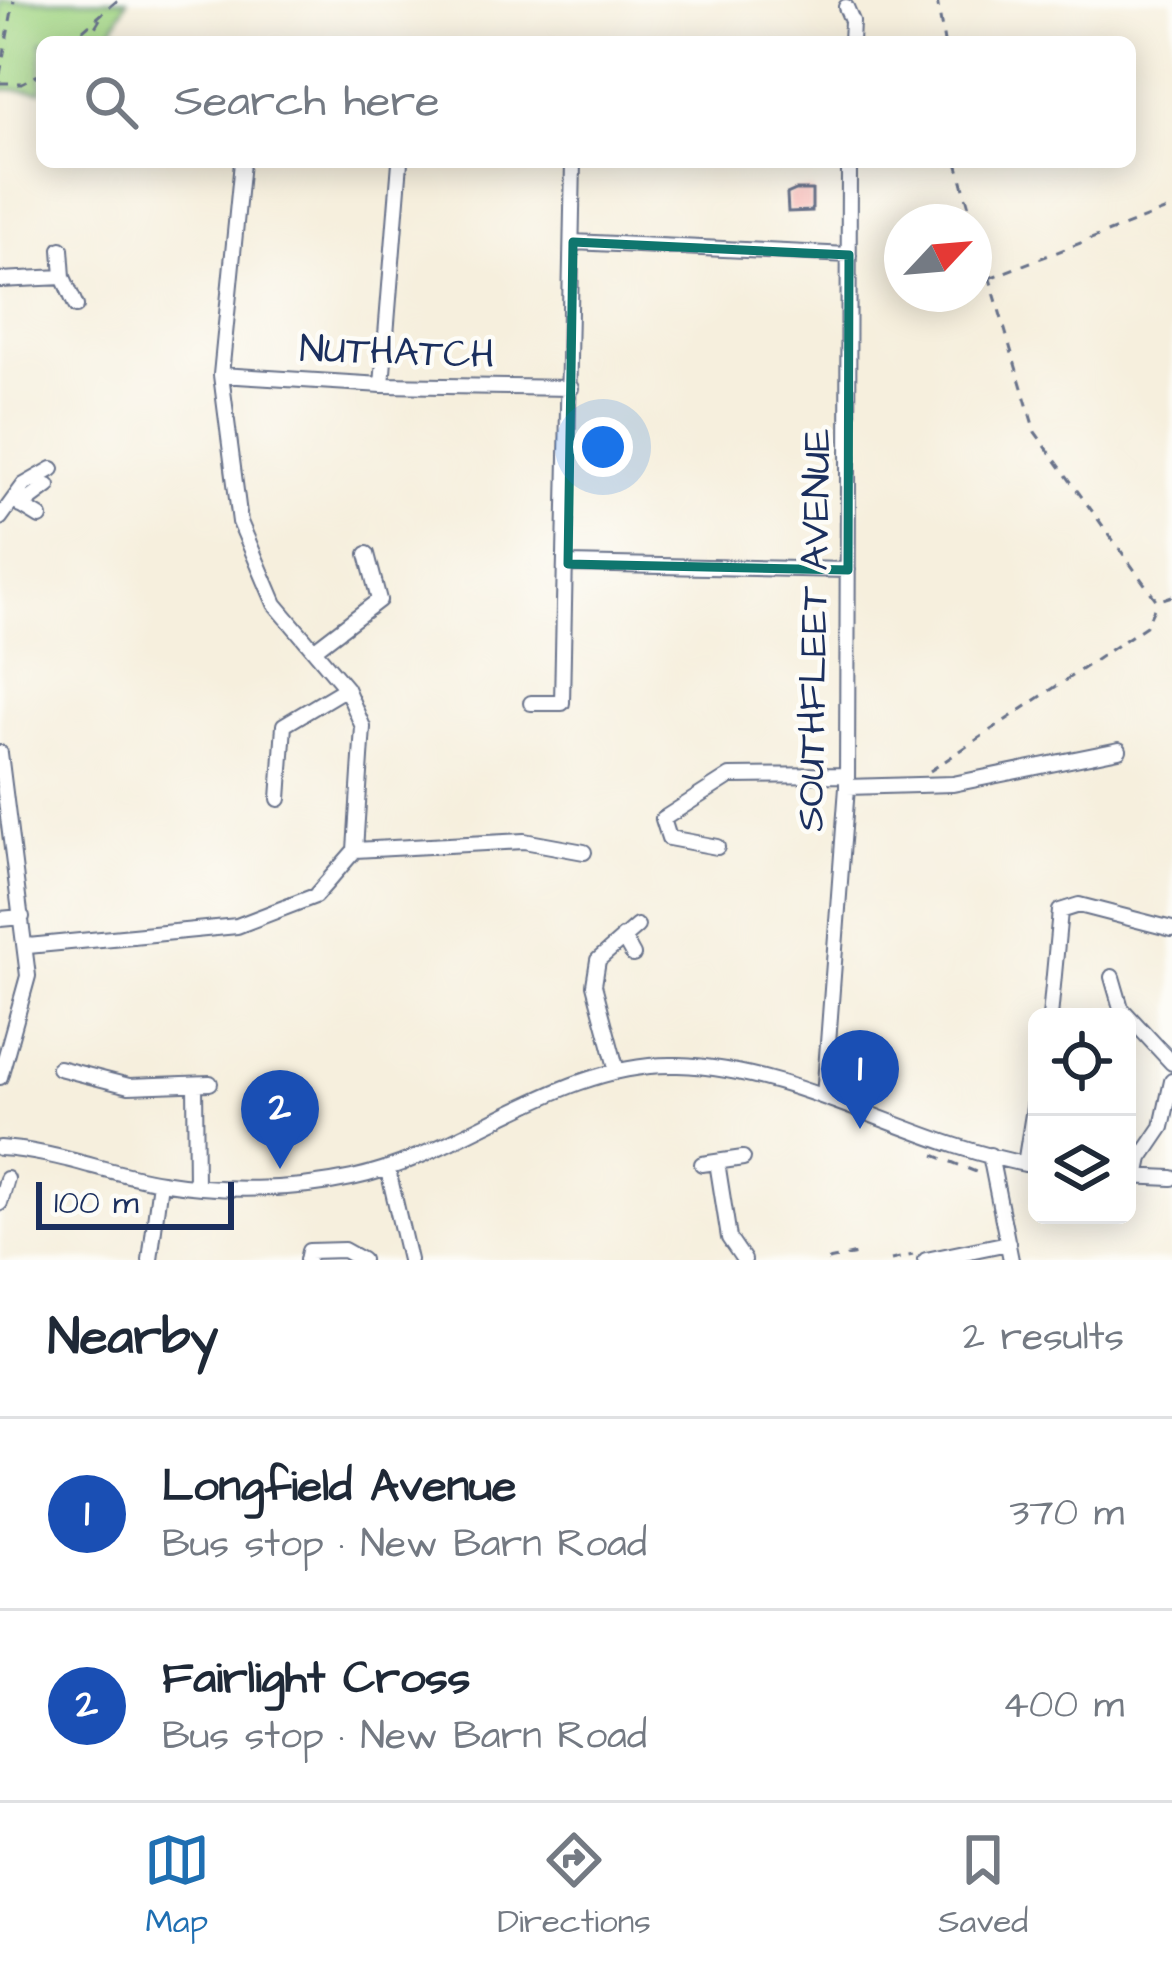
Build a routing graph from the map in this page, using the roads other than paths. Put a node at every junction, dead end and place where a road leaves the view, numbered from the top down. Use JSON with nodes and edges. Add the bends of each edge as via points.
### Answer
{"nodes":[{"id":1,"x":846,"y":8,"type":"dead end"},
{"id":2,"x":851,"y":36,"type":"edge"},
{"id":3,"x":241,"y":168,"type":"edge"},
{"id":4,"x":400,"y":168,"type":"edge"},
{"id":5,"x":573,"y":168,"type":"edge"},
{"id":6,"x":849,"y":168,"type":"edge"},
{"id":7,"x":573,"y":242,"type":"junction"},
{"id":8,"x":61,"y":249,"type":"dead end"},
{"id":9,"x":849,"y":255,"type":"junction"},
{"id":10,"x":63,"y":277,"type":"junction"},
{"id":11,"x":0,"y":280,"type":"edge"},
{"id":12,"x":76,"y":306,"type":"dead end"},
{"id":13,"x":221,"y":375,"type":"junction"},
{"id":14,"x":382,"y":385,"type":"junction"},
{"id":15,"x":571,"y":388,"type":"junction"},
{"id":16,"x":52,"y":469,"type":"dead end"},
{"id":17,"x":48,"y":486,"type":"dead end"},
{"id":18,"x":17,"y":503,"type":"junction"},
{"id":19,"x":40,"y":517,"type":"dead end"},
{"id":20,"x":0,"y":518,"type":"edge"},
{"id":21,"x":367,"y":554,"type":"dead end"},
{"id":22,"x":568,"y":564,"type":"junction"},
{"id":23,"x":848,"y":570,"type":"junction"},
{"id":24,"x":315,"y":649,"type":"junction"},
{"id":25,"x":346,"y":688,"type":"junction"},
{"id":26,"x":531,"y":703,"type":"dead end"},
{"id":27,"x":1119,"y":750,"type":"dead end"},
{"id":28,"x":0,"y":753,"type":"edge"},
{"id":29,"x":847,"y":781,"type":"junction"},
{"id":30,"x":279,"y":799,"type":"dead end"},
{"id":31,"x":3,"y":817,"type":"edge"},
{"id":32,"x":718,"y":847,"type":"dead end"},
{"id":33,"x":355,"y":850,"type":"junction"},
{"id":34,"x":584,"y":852,"type":"dead end"},
{"id":35,"x":22,"y":917,"type":"junction"},
{"id":36,"x":0,"y":920,"type":"edge"},
{"id":37,"x":637,"y":926,"type":"dead end"},
{"id":38,"x":1172,"y":929,"type":"edge"},
{"id":39,"x":623,"y":937,"type":"junction"},
{"id":40,"x":28,"y":946,"type":"junction"},
{"id":41,"x":633,"y":955,"type":"dead end"},
{"id":42,"x":1112,"y":977,"type":"dead end"},
{"id":43,"x":1051,"y":1008,"type":"edge"},
{"id":44,"x":3,"y":1049,"type":"edge"},
{"id":45,"x":1172,"y":1063,"type":"edge"},
{"id":46,"x":58,"y":1068,"type":"dead end"},
{"id":47,"x":617,"y":1071,"type":"junction"},
{"id":48,"x":0,"y":1077,"type":"edge"},
{"id":49,"x":1172,"y":1081,"type":"edge"},
{"id":50,"x":824,"y":1097,"type":"junction"},
{"id":51,"x":0,"y":1148,"type":"edge"},
{"id":52,"x":990,"y":1154,"type":"junction"},
{"id":53,"x":742,"y":1158,"type":"dead end"},
{"id":54,"x":1028,"y":1164,"type":"edge"},
{"id":55,"x":1136,"y":1169,"type":"edge"},
{"id":56,"x":388,"y":1170,"type":"junction"},
{"id":57,"x":1136,"y":1176,"type":"edge"},
{"id":58,"x":1172,"y":1178,"type":"edge"},
{"id":59,"x":7,"y":1179,"type":"dead end"},
{"id":60,"x":160,"y":1182,"type":"junction"},
{"id":61,"x":196,"y":1186,"type":"junction"},
{"id":62,"x":0,"y":1203,"type":"edge"},
{"id":63,"x":1008,"y":1243,"type":"junction"},
{"id":64,"x":924,"y":1257,"type":"edge"},
{"id":65,"x":150,"y":1260,"type":"edge"},
{"id":66,"x":307,"y":1260,"type":"edge"},
{"id":67,"x":362,"y":1260,"type":"edge"},
{"id":68,"x":409,"y":1260,"type":"edge"},
{"id":69,"x":744,"y":1260,"type":"edge"},
{"id":70,"x":1011,"y":1260,"type":"edge"}],
"edges":[{"from":1,"to":2,"type":"street"},
{"from":3,"to":13,"type":"street"},
{"from":4,"to":14,"type":"street"},
{"from":5,"to":7,"type":"street"},
{"from":6,"to":9,"type":"street","name":"SOUTHFLEET AVENUE"},
{"from":7,"to":9,"type":"street"},
{"from":7,"to":15,"type":"street"},
{"from":8,"to":10,"type":"street"},
{"from":9,"to":23,"type":"street","name":"SOUTHFLEET AVENUE"},
{"from":10,"to":11,"type":"street"},
{"from":10,"to":12,"type":"street"},
{"from":13,"to":14,"type":"street","name":"NUTHATCH"},
{"from":13,"to":24,"type":"street","via":[[240,522],[274,604]]},
{"from":14,"to":15,"type":"street","name":"NUTHATCH"},
{"from":15,"to":22,"type":"street"},
{"from":16,"to":18,"type":"street","via":[[34,477]]},
{"from":17,"to":18,"type":"street"},
{"from":18,"to":19,"type":"street"},
{"from":18,"to":20,"type":"street"},
{"from":21,"to":24,"type":"street","via":[[379,600]]},
{"from":22,"to":23,"type":"street"},
{"from":22,"to":26,"type":"street","via":[[562,704]]},
{"from":23,"to":29,"type":"street","name":"SOUTHFLEET AVENUE"},
{"from":24,"to":25,"type":"street"},
{"from":25,"to":30,"type":"street","via":[[284,725]]},
{"from":25,"to":33,"type":"street","via":[[363,728]]},
{"from":27,"to":29,"type":"street","via":[[953,784]]},
{"from":28,"to":31,"type":"street"},
{"from":29,"to":32,"type":"street","via":[[730,776],[663,819],[669,838]]},
{"from":29,"to":50,"type":"street","name":"SOUTHFLEET AVENUE"},
{"from":31,"to":35,"type":"street"},
{"from":33,"to":34,"type":"street","via":[[524,841]]},
{"from":33,"to":40,"type":"street","via":[[315,896],[237,926]]},
{"from":35,"to":36,"type":"street"},
{"from":35,"to":40,"type":"street"},
{"from":37,"to":39,"type":"street"},
{"from":38,"to":43,"type":"street","via":[[1079,905],[1060,911]]},
{"from":39,"to":41,"type":"street"},
{"from":39,"to":47,"type":"street","via":[[598,960],[594,985]]},
{"from":40,"to":44,"type":"street","via":[[28,976]]},
{"from":42,"to":45,"type":"street","via":[[1121,1008]]},
{"from":44,"to":48,"type":"street"},
{"from":46,"to":61,"type":"street","via":[[129,1086],[195,1084]]},
{"from":47,"to":50,"type":"street","via":[[674,1064],[754,1073]]},
{"from":47,"to":56,"type":"street"},
{"from":49,"to":55,"type":"street","via":[[1162,1127]]},
{"from":50,"to":52,"type":"street"},
{"from":51,"to":60,"type":"street"},
{"from":52,"to":54,"type":"street"},
{"from":52,"to":63,"type":"street"},
{"from":53,"to":69,"type":"street","via":[[710,1163],[729,1238]]},
{"from":56,"to":61,"type":"street","via":[[247,1189]]},
{"from":56,"to":68,"type":"street"},
{"from":57,"to":58,"type":"street"},
{"from":59,"to":62,"type":"street"},
{"from":60,"to":61,"type":"street"},
{"from":60,"to":65,"type":"street"},
{"from":63,"to":64,"type":"street"},
{"from":63,"to":70,"type":"street"},
{"from":66,"to":67,"type":"street","via":[[309,1251],[344,1250]]}]}
